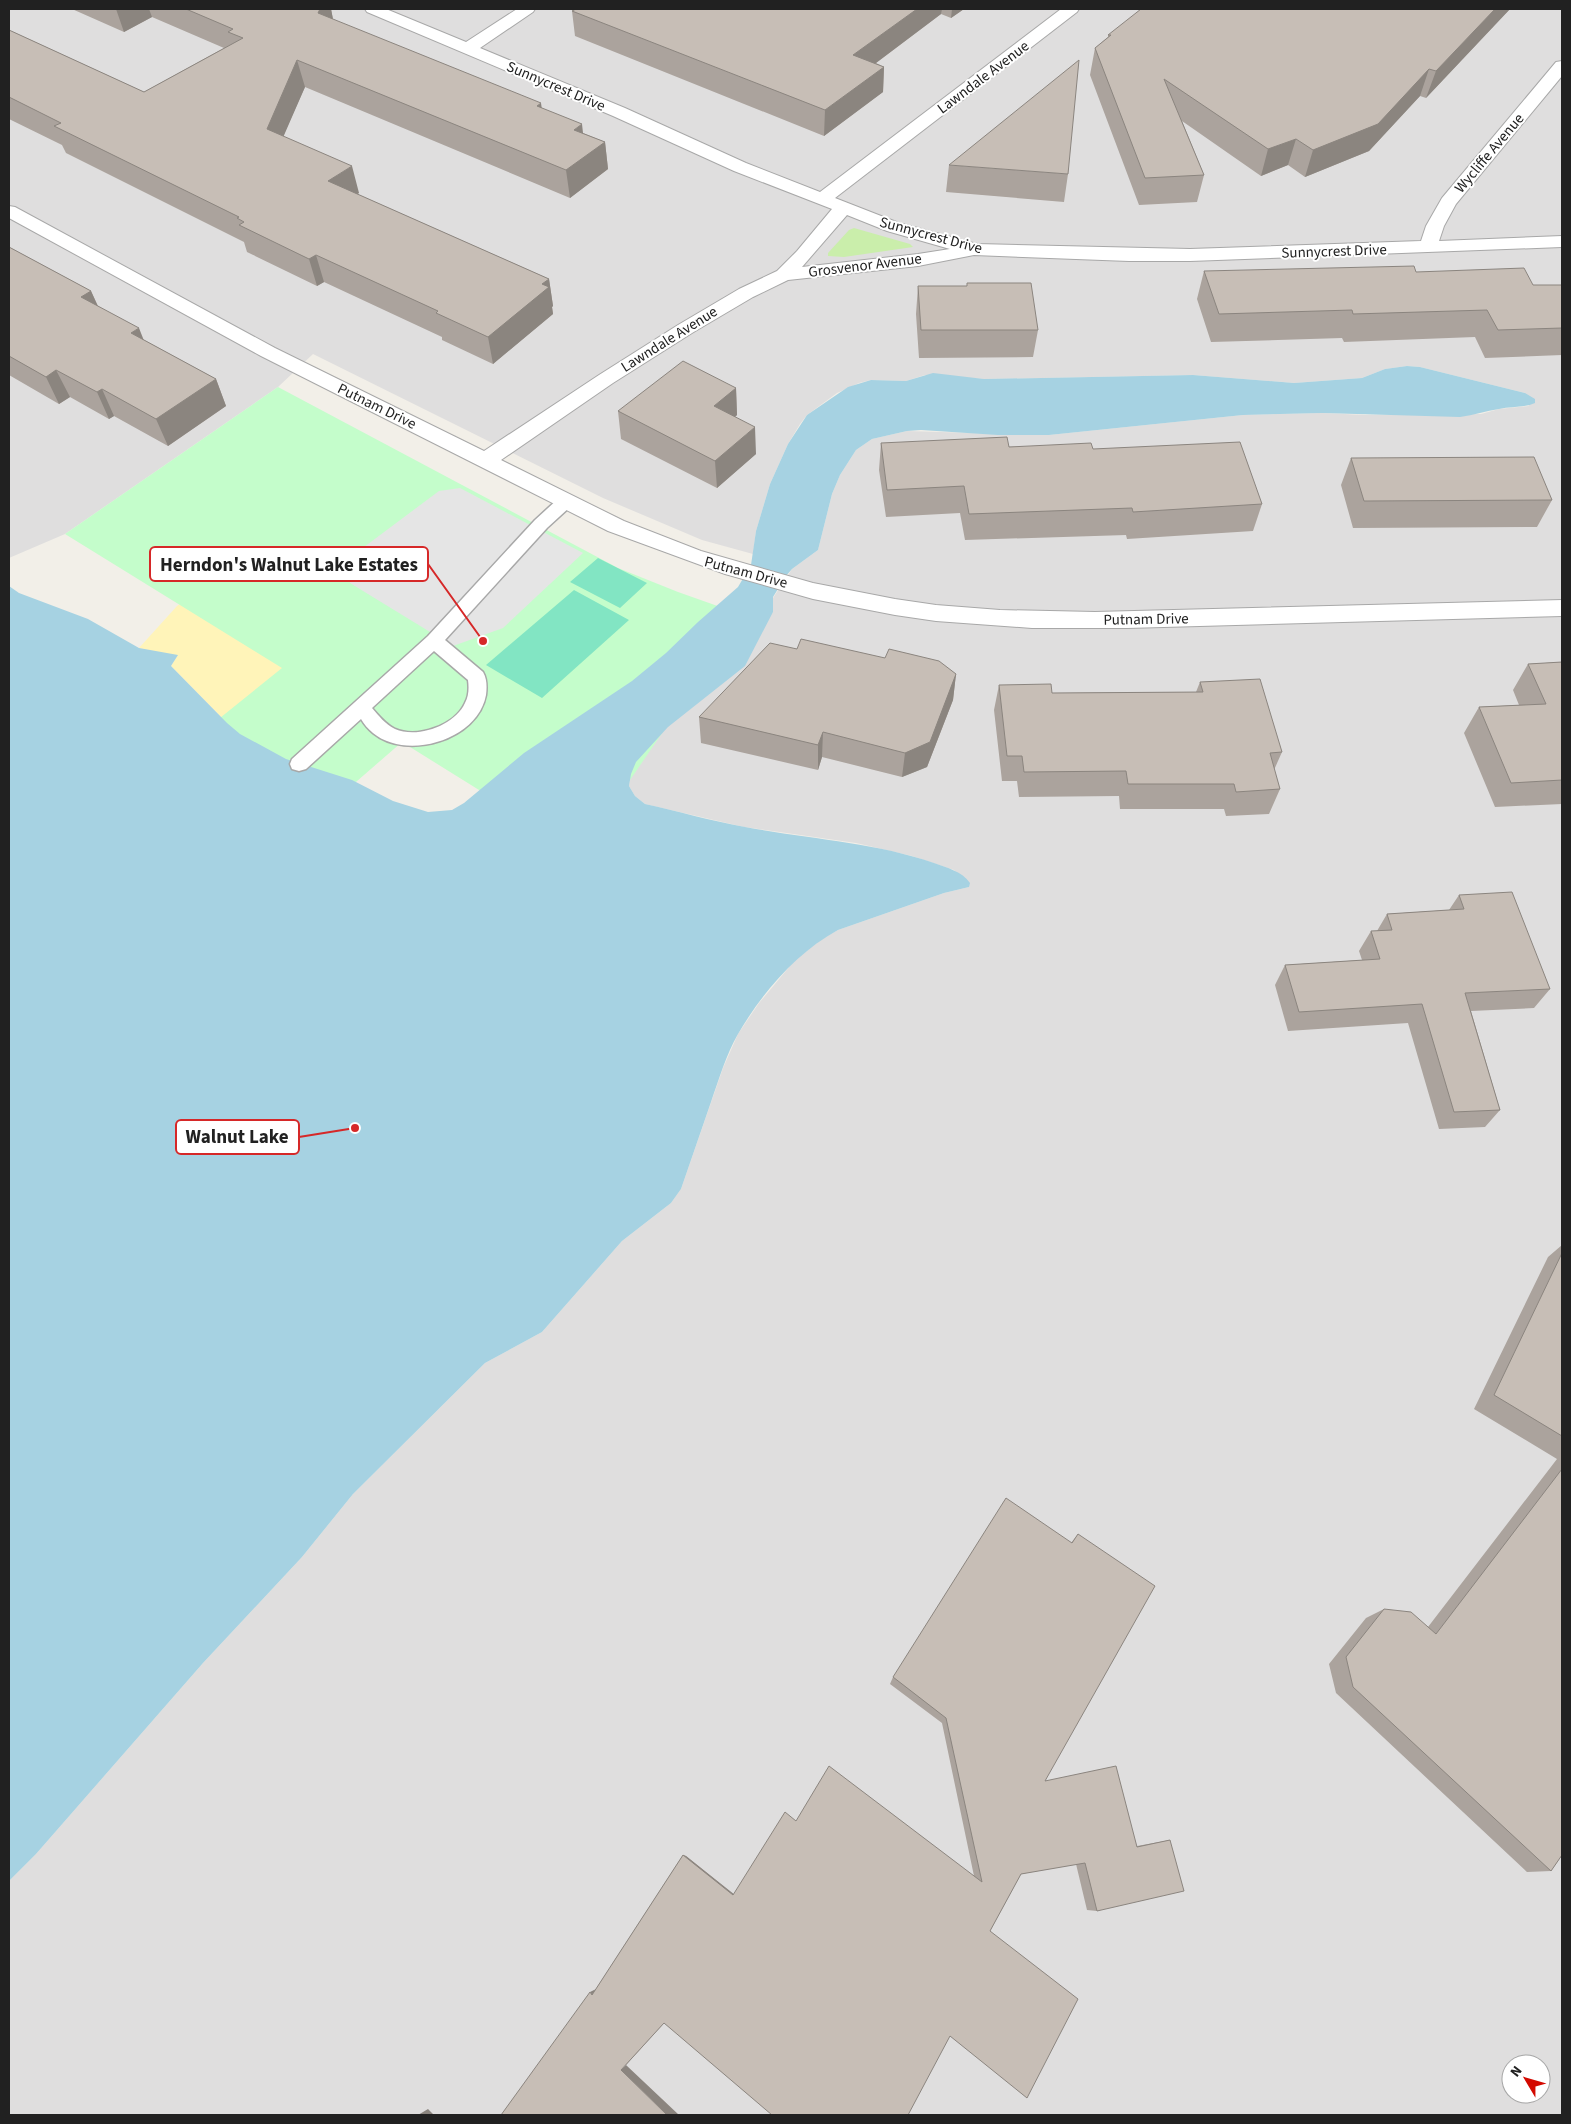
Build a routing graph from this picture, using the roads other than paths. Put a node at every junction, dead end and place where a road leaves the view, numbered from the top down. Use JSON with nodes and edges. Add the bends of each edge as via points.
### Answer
{"nodes":[{"id":1,"x":373,"y":9,"type":"edge"},
{"id":2,"x":527,"y":9,"type":"edge"},
{"id":3,"x":1071,"y":9,"type":"edge"},
{"id":4,"x":468,"y":48,"type":"junction"},
{"id":5,"x":1562,"y":66,"type":"edge"},
{"id":6,"x":823,"y":199,"type":"junction"},
{"id":7,"x":842,"y":209,"type":"junction"},
{"id":8,"x":9,"y":211,"type":"edge"},
{"id":9,"x":1562,"y":242,"type":"edge"},
{"id":10,"x":1428,"y":247,"type":"junction"},
{"id":11,"x":976,"y":250,"type":"junction"},
{"id":12,"x":784,"y":274,"type":"junction"},
{"id":13,"x":486,"y":460,"type":"junction"},
{"id":14,"x":565,"y":502,"type":"junction"},
{"id":15,"x":1562,"y":608,"type":"edge"},
{"id":16,"x":434,"y":641,"type":"junction"},
{"id":17,"x":362,"y":708,"type":"junction"},
{"id":18,"x":299,"y":764,"type":"dead end"}],
"edges":[{"from":1,"to":4,"type":"street","name":"Sunnycrest Drive"},
{"from":2,"to":4,"type":"street"},
{"from":3,"to":6,"type":"street","name":"Lawndale Avenue"},
{"from":4,"to":6,"type":"street","name":"Sunnycrest Drive","via":[[740,167]]},
{"from":5,"to":10,"type":"street","name":"Wycliffe Avenue","via":[[1448,202]]},
{"from":6,"to":7,"type":"street","name":"Sunnycrest Drive"},
{"from":7,"to":11,"type":"street","name":"Sunnycrest Drive"},
{"from":7,"to":12,"type":"street","name":"Lawndale Avenue"},
{"from":8,"to":13,"type":"street","name":"Putnam Drive","via":[[268,352]]},
{"from":9,"to":10,"type":"street","name":"Sunnycrest Drive"},
{"from":10,"to":11,"type":"street","name":"Sunnycrest Drive","via":[[1164,255]]},
{"from":11,"to":12,"type":"street","name":"Grosvenor Avenue","via":[[918,260]]},
{"from":12,"to":13,"type":"street","name":"Lawndale Avenue","via":[[692,324]]},
{"from":13,"to":14,"type":"street","name":"Putnam Drive"},
{"from":14,"to":15,"type":"street","name":"Putnam Drive","via":[[624,530],[708,562],[822,593],[938,613],[1079,620]]},
{"from":14,"to":16,"type":"lane"},
{"from":16,"to":17,"type":"lane"},
{"from":16,"to":17,"type":"lane","via":[[477,677],[474,705],[458,723],[436,736],[411,740],[379,728]]},
{"from":17,"to":18,"type":"lane"}]}
